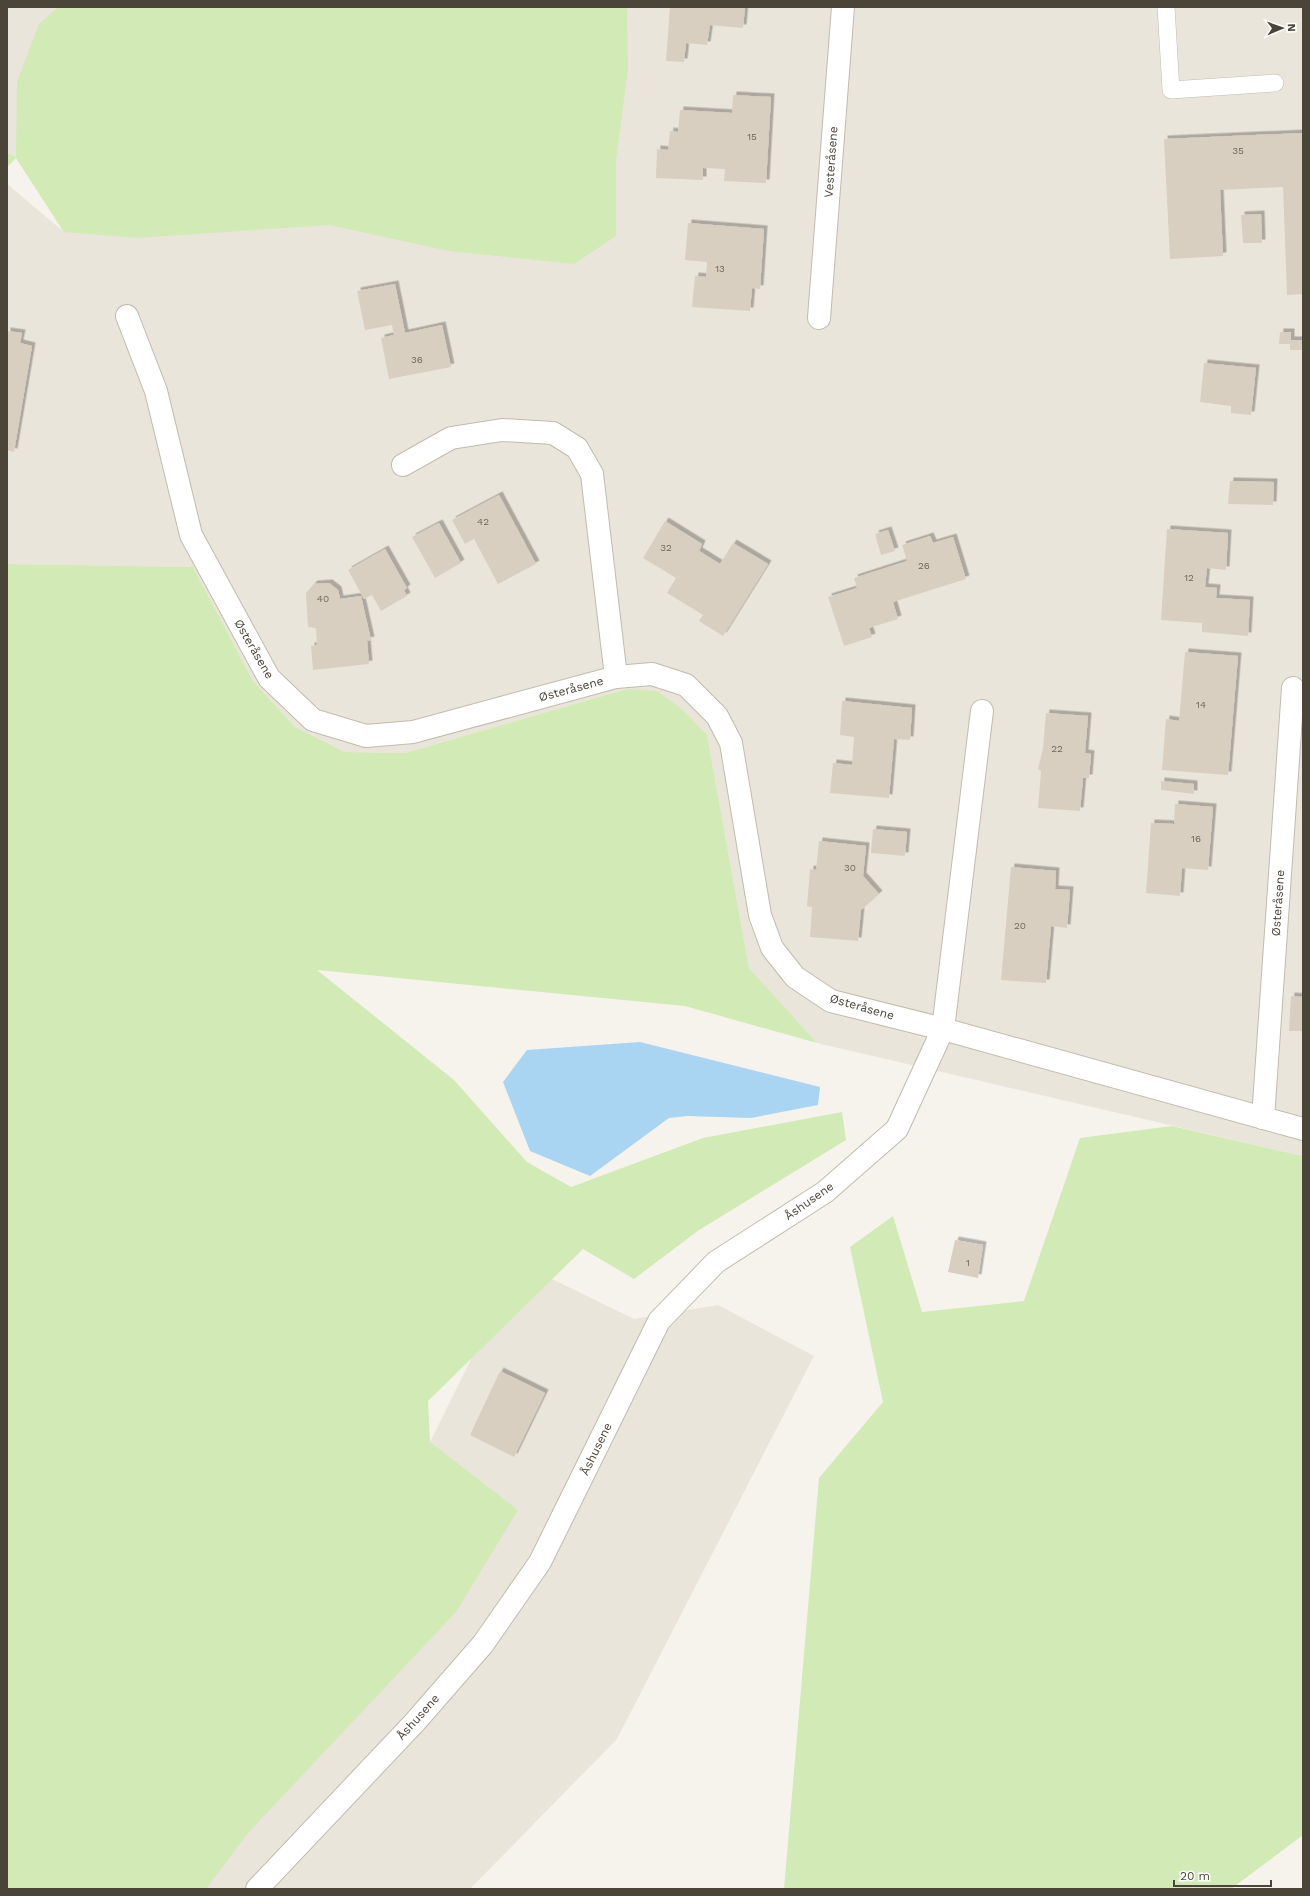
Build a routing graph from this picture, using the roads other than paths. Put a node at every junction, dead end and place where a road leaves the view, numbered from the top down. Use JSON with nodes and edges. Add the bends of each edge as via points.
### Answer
{"nodes":[{"id":1,"x":843,"y":7,"type":"edge"},
{"id":2,"x":1166,"y":7,"type":"edge"},
{"id":3,"x":1275,"y":83,"type":"dead end"},
{"id":4,"x":127,"y":316,"type":"dead end"},
{"id":5,"x":819,"y":318,"type":"dead end"},
{"id":6,"x":403,"y":465,"type":"dead end"},
{"id":7,"x":616,"y":677,"type":"junction"},
{"id":8,"x":1293,"y":688,"type":"dead end"},
{"id":9,"x":982,"y":711,"type":"dead end"},
{"id":10,"x":943,"y":1029,"type":"junction"},
{"id":11,"x":1264,"y":1118,"type":"junction"},
{"id":12,"x":1303,"y":1129,"type":"edge"},
{"id":13,"x":257,"y":1889,"type":"edge"}],
"edges":[{"from":1,"to":5,"type":"street","name":"Vesteråsene"},
{"from":2,"to":3,"type":"lane","via":[[1171,90]]},
{"from":4,"to":7,"type":"street","name":"Østeråsene","via":[[156,391],[191,535],[269,678],[313,720],[366,736],[413,732]]},
{"from":6,"to":7,"type":"street","name":"Østeråsene","via":[[451,438],[502,430],[553,433],[577,448],[592,474]]},
{"from":7,"to":10,"type":"street","name":"Østeråsene","via":[[652,674],[686,685],[717,716],[731,743],[760,915],[772,948],[795,977],[831,1001]]},
{"from":8,"to":11,"type":"street","name":"Østeråsene"},
{"from":9,"to":10,"type":"street"},
{"from":10,"to":11,"type":"street","name":"Østeråsene"},
{"from":10,"to":13,"type":"street","name":"Åshusene","via":[[896,1129],[825,1192],[716,1262],[659,1321],[532,1575],[483,1644],[415,1722]]},
{"from":11,"to":12,"type":"street","name":"Østeråsene"}]}
